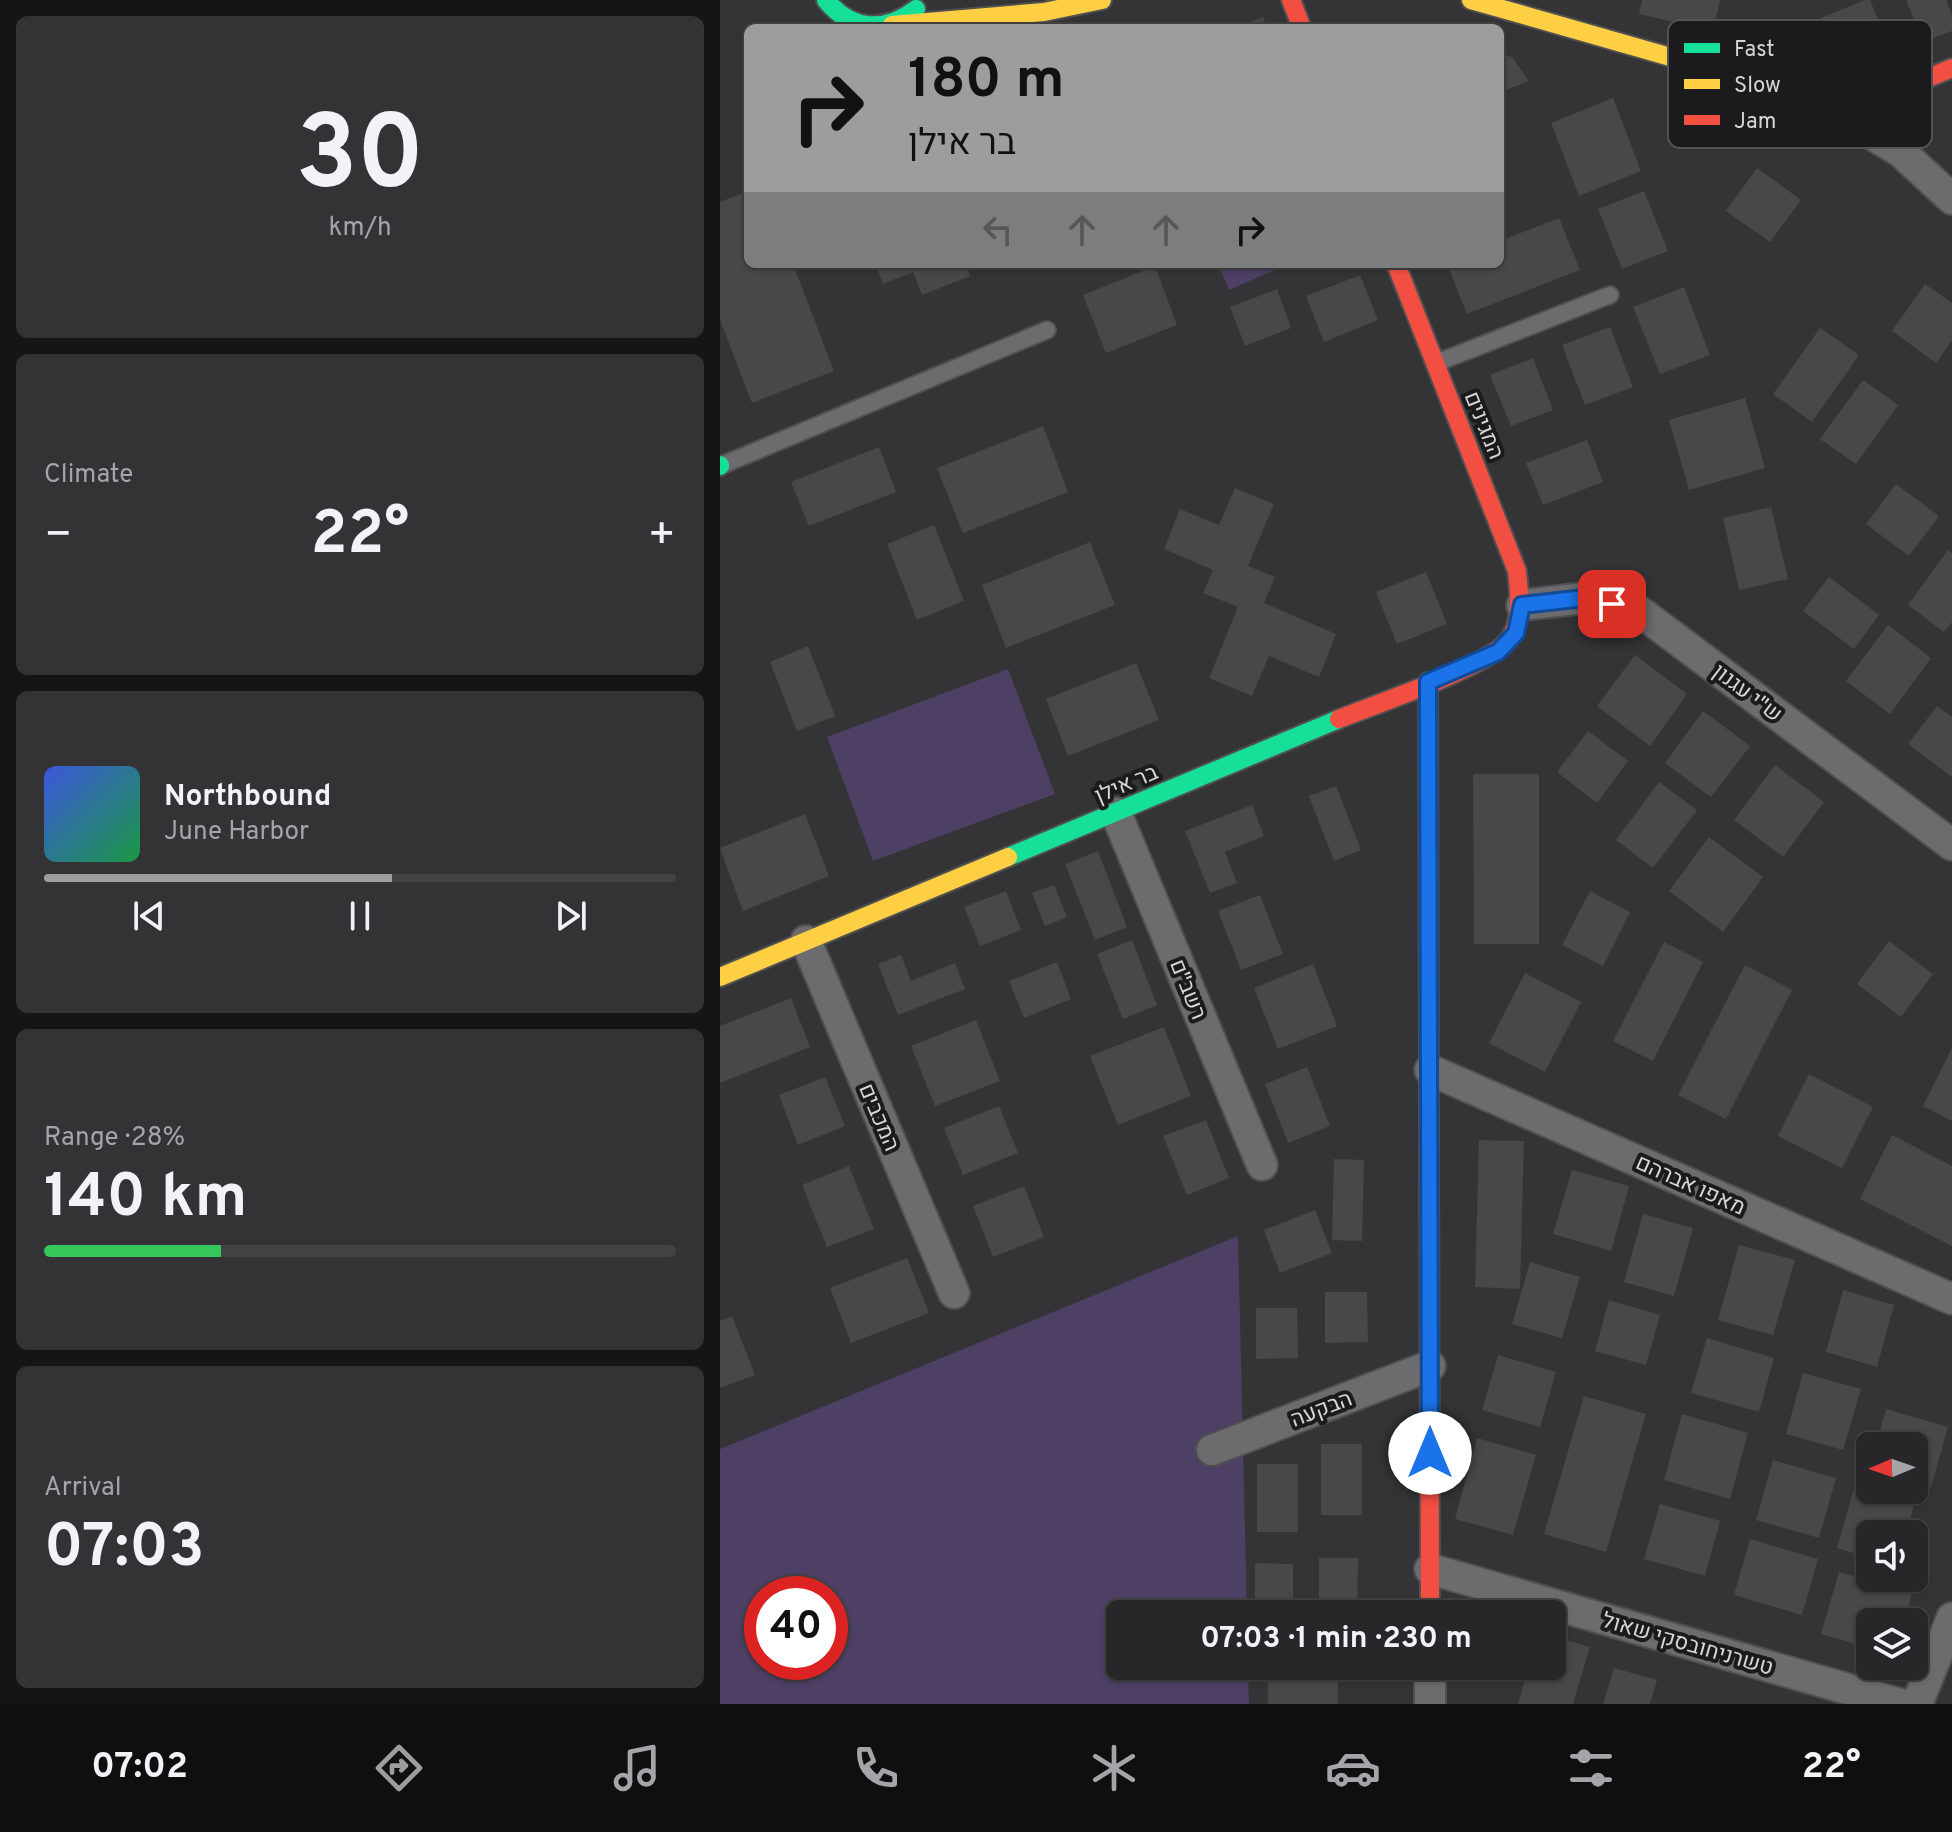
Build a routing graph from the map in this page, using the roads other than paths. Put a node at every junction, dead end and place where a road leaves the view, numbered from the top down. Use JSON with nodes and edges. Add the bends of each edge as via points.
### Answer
{"nodes":[{"id":1,"x":923,"y":0,"type":"edge"},
{"id":2,"x":1000,"y":0,"type":"edge"},
{"id":3,"x":1102,"y":0,"type":"edge"},
{"id":4,"x":1291,"y":0,"type":"edge"},
{"id":5,"x":1471,"y":0,"type":"edge"},
{"id":6,"x":824,"y":2,"type":"edge"},
{"id":7,"x":1044,"y":12,"type":"junction"},
{"id":8,"x":857,"y":24,"type":"edge"},
{"id":9,"x":894,"y":24,"type":"edge"},
{"id":10,"x":904,"y":24,"type":"edge"},
{"id":11,"x":1300,"y":24,"type":"edge"},
{"id":12,"x":1668,"y":56,"type":"edge"},
{"id":13,"x":1952,"y":68,"type":"edge"},
{"id":14,"x":1932,"y":76,"type":"edge"},
{"id":15,"x":1894,"y":148,"type":"edge"},
{"id":16,"x":1952,"y":199,"type":"edge"},
{"id":17,"x":1398,"y":268,"type":"edge"},
{"id":18,"x":1610,"y":295,"type":"dead end"},
{"id":19,"x":1047,"y":330,"type":"dead end"},
{"id":20,"x":1435,"y":364,"type":"junction"},
{"id":21,"x":720,"y":465,"type":"edge"},
{"id":22,"x":1522,"y":605,"type":"junction"},
{"id":23,"x":1428,"y":682,"type":"junction"},
{"id":24,"x":1116,"y":813,"type":"junction"},
{"id":25,"x":1952,"y":845,"type":"edge"},
{"id":26,"x":806,"y":941,"type":"junction"},
{"id":27,"x":720,"y":977,"type":"edge"},
{"id":28,"x":1430,"y":1070,"type":"junction"},
{"id":29,"x":1262,"y":1165,"type":"dead end"},
{"id":30,"x":954,"y":1293,"type":"dead end"},
{"id":31,"x":1952,"y":1299,"type":"edge"},
{"id":32,"x":1430,"y":1366,"type":"junction"},
{"id":33,"x":1212,"y":1450,"type":"dead end"},
{"id":34,"x":1430,"y":1569,"type":"junction"},
{"id":35,"x":1430,"y":1600,"type":"edge"},
{"id":36,"x":1952,"y":1618,"type":"edge"},
{"id":37,"x":1430,"y":1680,"type":"edge"},
{"id":38,"x":1430,"y":1704,"type":"edge"},
{"id":39,"x":1900,"y":1704,"type":"edge"},
{"id":40,"x":1917,"y":1704,"type":"edge"}],
"edges":[{"from":1,"to":9,"type":"street"},
{"from":2,"to":7,"type":"street"},
{"from":3,"to":7,"type":"street"},
{"from":4,"to":11,"type":"street"},
{"from":5,"to":12,"type":"street"},
{"from":6,"to":8,"type":"street"},
{"from":7,"to":10,"type":"street"},
{"from":13,"to":14,"type":"street"},
{"from":15,"to":16,"type":"street"},
{"from":17,"to":20,"type":"street","name":"המגינים"},
{"from":18,"to":20,"type":"lane"},
{"from":19,"to":21,"type":"lane"},
{"from":20,"to":22,"type":"street","name":"המגינים","via":[[1517,571]]},
{"from":22,"to":23,"type":"street","name":"בר אילן","via":[[1516,633],[1498,652]]},
{"from":22,"to":25,"type":"street","name":"ש\"י עגנון","via":[[1585,598],[1639,611]]},
{"from":23,"to":24,"type":"street","name":"בר אילן"},
{"from":23,"to":28,"type":"street"},
{"from":24,"to":26,"type":"street","name":"בר אילן"},
{"from":24,"to":29,"type":"street","name":"רשב\"ם"},
{"from":26,"to":27,"type":"street","name":"בר אילן"},
{"from":26,"to":30,"type":"street","name":"המכבים"},
{"from":28,"to":31,"type":"street","name":"מאפו אברהם"},
{"from":28,"to":32,"type":"street"},
{"from":32,"to":33,"type":"street","name":"הבקעה"},
{"from":32,"to":34,"type":"street"},
{"from":34,"to":35,"type":"street"},
{"from":34,"to":39,"type":"street","name":"טשרניחובסקי שאול"},
{"from":36,"to":40,"type":"street"},
{"from":37,"to":38,"type":"street"}]}
